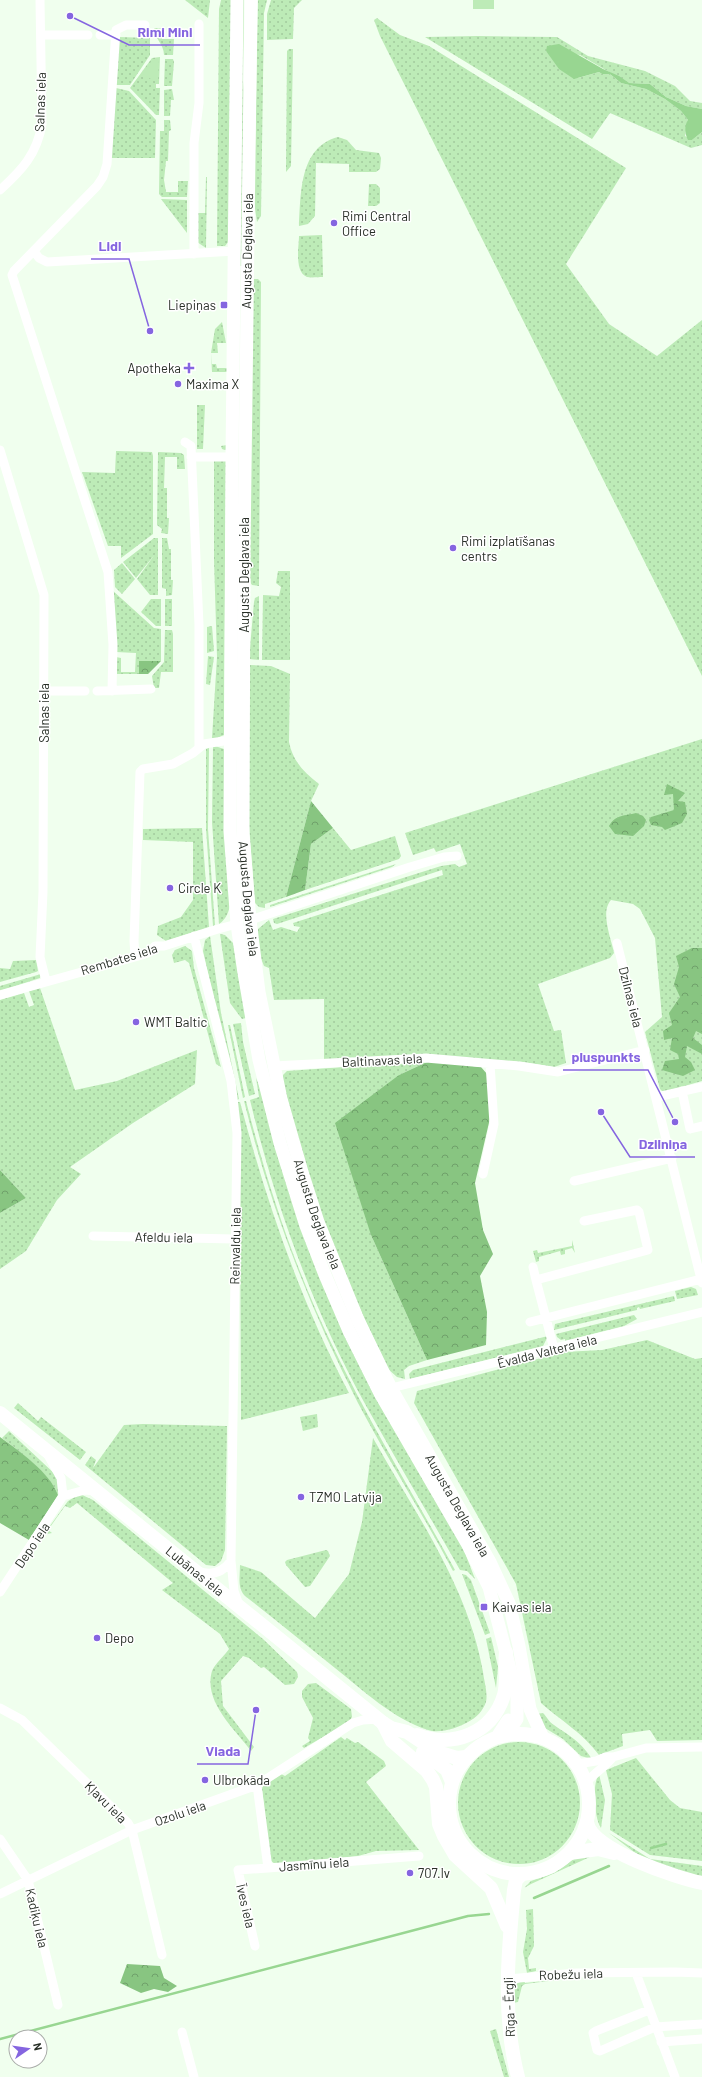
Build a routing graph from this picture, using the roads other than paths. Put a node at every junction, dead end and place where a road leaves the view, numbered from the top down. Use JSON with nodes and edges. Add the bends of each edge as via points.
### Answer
{"nodes":[{"id":1,"x":40,"y":0,"type":"edge"},
{"id":2,"x":237,"y":0,"type":"edge"},
{"id":3,"x":251,"y":0,"type":"edge"},
{"id":4,"x":199,"y":24,"type":"dead end"},
{"id":5,"x":145,"y":25,"type":"dead end"},
{"id":6,"x":100,"y":34,"type":"dead end"},
{"id":7,"x":41,"y":35,"type":"junction"},
{"id":8,"x":88,"y":35,"type":"dead end"},
{"id":9,"x":116,"y":35,"type":"junction"},
{"id":10,"x":0,"y":190,"type":"edge"},
{"id":11,"x":34,"y":251,"type":"junction"},
{"id":12,"x":235,"y":252,"type":"junction"},
{"id":13,"x":194,"y":254,"type":"junction"},
{"id":14,"x":185,"y":442,"type":"dead end"},
{"id":15,"x":0,"y":450,"type":"edge"},
{"id":16,"x":191,"y":457,"type":"junction"},
{"id":17,"x":232,"y":457,"type":"junction"},
{"id":18,"x":151,"y":689,"type":"dead end"},
{"id":19,"x":44,"y":691,"type":"junction"},
{"id":20,"x":85,"y":691,"type":"dead end"},
{"id":21,"x":97,"y":691,"type":"dead end"},
{"id":22,"x":112,"y":691,"type":"junction"},
{"id":23,"x":230,"y":740,"type":"junction"},
{"id":24,"x":200,"y":746,"type":"junction"},
{"id":25,"x":236,"y":818,"type":"junction"},
{"id":26,"x":457,"y":856,"type":"dead end"},
{"id":27,"x":250,"y":920,"type":"junction"},
{"id":28,"x":237,"y":924,"type":"junction"},
{"id":29,"x":194,"y":936,"type":"junction"},
{"id":30,"x":617,"y":943,"type":"dead end"},
{"id":31,"x":135,"y":956,"type":"junction"},
{"id":32,"x":46,"y":981,"type":"junction"},
{"id":33,"x":0,"y":994,"type":"edge"},
{"id":34,"x":645,"y":1050,"type":"junction"},
{"id":35,"x":490,"y":1064,"type":"junction"},
{"id":36,"x":274,"y":1066,"type":"junction"},
{"id":37,"x":702,"y":1087,"type":"edge"},
{"id":38,"x":682,"y":1091,"type":"junction"},
{"id":39,"x":657,"y":1097,"type":"junction"},
{"id":40,"x":702,"y":1126,"type":"edge"},
{"id":41,"x":672,"y":1158,"type":"junction"},
{"id":42,"x":483,"y":1174,"type":"dead end"},
{"id":43,"x":574,"y":1181,"type":"dead end"},
{"id":44,"x":584,"y":1221,"type":"dead end"},
{"id":45,"x":93,"y":1236,"type":"dead end"},
{"id":46,"x":234,"y":1239,"type":"junction"},
{"id":47,"x":533,"y":1267,"type":"dead end"},
{"id":48,"x":536,"y":1280,"type":"junction"},
{"id":49,"x":701,"y":1281,"type":"edge"},
{"id":50,"x":702,"y":1312,"type":"edge"},
{"id":51,"x":546,"y":1318,"type":"junction"},
{"id":52,"x":530,"y":1322,"type":"dead end"},
{"id":53,"x":554,"y":1349,"type":"junction"},
{"id":54,"x":392,"y":1388,"type":"junction"},
{"id":55,"x":0,"y":1413,"type":"edge"},
{"id":56,"x":46,"y":1450,"type":"junction"},
{"id":57,"x":96,"y":1491,"type":"junction"},
{"id":58,"x":64,"y":1496,"type":"junction"},
{"id":59,"x":231,"y":1561,"type":"junction"},
{"id":60,"x":191,"y":1569,"type":"junction"},
{"id":61,"x":0,"y":1591,"type":"edge"},
{"id":62,"x":241,"y":1610,"type":"junction"},
{"id":63,"x":506,"y":1652,"type":"junction"},
{"id":64,"x":350,"y":1697,"type":"junction"},
{"id":65,"x":0,"y":1708,"type":"edge"},
{"id":66,"x":354,"y":1723,"type":"junction"},
{"id":67,"x":384,"y":1723,"type":"junction"},
{"id":68,"x":502,"y":1735,"type":"junction"},
{"id":69,"x":405,"y":1737,"type":"junction"},
{"id":70,"x":543,"y":1738,"type":"junction"},
{"id":71,"x":702,"y":1747,"type":"edge"},
{"id":72,"x":466,"y":1757,"type":"junction"},
{"id":73,"x":613,"y":1757,"type":"junction"},
{"id":74,"x":577,"y":1764,"type":"junction"},
{"id":75,"x":452,"y":1782,"type":"junction"},
{"id":76,"x":586,"y":1783,"type":"junction"},
{"id":77,"x":257,"y":1785,"type":"junction"},
{"id":78,"x":449,"y":1797,"type":"junction"},
{"id":79,"x":588,"y":1817,"type":"junction"},
{"id":80,"x":132,"y":1830,"type":"junction"},
{"id":81,"x":0,"y":1839,"type":"edge"},
{"id":82,"x":570,"y":1853,"type":"junction"},
{"id":83,"x":419,"y":1856,"type":"dead end"},
{"id":84,"x":629,"y":1857,"type":"junction"},
{"id":85,"x":268,"y":1868,"type":"junction"},
{"id":86,"x":491,"y":1869,"type":"junction"},
{"id":87,"x":528,"y":1874,"type":"junction"},
{"id":88,"x":28,"y":1880,"type":"junction"},
{"id":89,"x":702,"y":1883,"type":"edge"},
{"id":90,"x":0,"y":1894,"type":"edge"},
{"id":91,"x":508,"y":1931,"type":"junction"},
{"id":92,"x":255,"y":1946,"type":"dead end"},
{"id":93,"x":162,"y":1955,"type":"dead end"},
{"id":94,"x":636,"y":1972,"type":"junction"},
{"id":95,"x":702,"y":1974,"type":"edge"},
{"id":96,"x":508,"y":1979,"type":"junction"},
{"id":97,"x":58,"y":2005,"type":"dead end"},
{"id":98,"x":649,"y":2010,"type":"junction"},
{"id":99,"x":702,"y":2024,"type":"edge"},
{"id":100,"x":655,"y":2027,"type":"junction"},
{"id":101,"x":182,"y":2032,"type":"dead end"},
{"id":102,"x":702,"y":2040,"type":"edge"},
{"id":103,"x":661,"y":2042,"type":"junction"},
{"id":104,"x":194,"y":2077,"type":"edge"},
{"id":105,"x":518,"y":2077,"type":"edge"},
{"id":106,"x":675,"y":2077,"type":"edge"}],
"edges":[{"from":1,"to":7,"type":"street","name":"Salnas iela"},
{"from":2,"to":12,"type":"main road","name":"Augusta Deglava iela"},
{"from":3,"to":25,"type":"main road","name":"Augusta Deglava iela","via":[[244,555]]},
{"from":4,"to":13,"type":"street","via":[[199,103],[194,143]]},
{"from":5,"to":9,"type":"street","via":[[122,26],[116,30]]},
{"from":6,"to":9,"type":"street"},
{"from":7,"to":8,"type":"street"},
{"from":7,"to":10,"type":"street","name":"Salnas iela","via":[[40,134],[29,161]]},
{"from":9,"to":11,"type":"street","via":[[108,164],[105,173],[97,186]]},
{"from":11,"to":13,"type":"street","via":[[41,260],[47,262]]},
{"from":11,"to":22,"type":"street","via":[[12,275],[108,572],[113,645]]},
{"from":12,"to":13,"type":"street"},
{"from":12,"to":17,"type":"main road","name":"Augusta Deglava iela"},
{"from":14,"to":16,"type":"street","via":[[190,444]]},
{"from":15,"to":19,"type":"street","name":"Salnas iela","via":[[44,595]]},
{"from":16,"to":17,"type":"street"},
{"from":16,"to":24,"type":"street","via":[[199,625]]},
{"from":17,"to":23,"type":"main road","name":"Augusta Deglava iela"},
{"from":18,"to":22,"type":"street"},
{"from":19,"to":20,"type":"street","via":[[69,696]]},
{"from":19,"to":32,"type":"street","name":"Salnas iela","via":[[43,892],[40,957]]},
{"from":21,"to":22,"type":"street"},
{"from":23,"to":24,"type":"street"},
{"from":23,"to":25,"type":"main road","name":"Augusta Deglava iela"},
{"from":24,"to":31,"type":"street","via":[[173,764],[143,769],[140,772]]},
{"from":25,"to":27,"type":"main road","name":"Augusta Deglava iela"},
{"from":25,"to":28,"type":"main road","name":"Augusta Deglava iela"},
{"from":26,"to":27,"type":"street","via":[[410,867]]},
{"from":27,"to":36,"type":"main road","name":"Augusta Deglava iela","via":[[259,992]]},
{"from":28,"to":29,"type":"street","name":"Rembates iela"},
{"from":28,"to":63,"type":"main road","name":"Augusta Deglava iela","via":[[259,1060],[280,1143],[306,1226],[349,1331],[381,1395],[468,1546],[488,1587]]},
{"from":29,"to":31,"type":"street","name":"Rembates iela","via":[[164,946],[155,946],[150,952]]},
{"from":29,"to":46,"type":"street","name":"Reinvaldu iela","via":[[234,1102],[238,1158]]},
{"from":30,"to":34,"type":"street","name":"Dzilnas iela"},
{"from":31,"to":32,"type":"street","name":"Rembates iela"},
{"from":32,"to":33,"type":"street","name":"Rembates iela"},
{"from":34,"to":35,"type":"street","name":"Baltinavas iela","via":[[558,1072]]},
{"from":34,"to":39,"type":"street","name":"Dzilnas iela"},
{"from":35,"to":36,"type":"street","name":"Baltinavas iela","via":[[426,1058]]},
{"from":35,"to":42,"type":"street","via":[[494,1124]]},
{"from":36,"to":54,"type":"main road","name":"Augusta Deglava iela","via":[[289,1130],[318,1222],[358,1320]]},
{"from":37,"to":38,"type":"street"},
{"from":38,"to":39,"type":"street"},
{"from":38,"to":40,"type":"street","via":[[690,1129]]},
{"from":39,"to":41,"type":"street","name":"Dzilnas iela"},
{"from":41,"to":43,"type":"street"},
{"from":41,"to":49,"type":"street","name":"Dzilnas iela"},
{"from":44,"to":48,"type":"street","via":[[637,1210],[648,1250]]},
{"from":45,"to":46,"type":"street","name":"Afeldu iela"},
{"from":46,"to":59,"type":"street","name":"Reinvaldu iela"},
{"from":47,"to":48,"type":"street"},
{"from":48,"to":51,"type":"street"},
{"from":49,"to":51,"type":"street"},
{"from":50,"to":53,"type":"street","name":"Ēvalda Valtera iela"},
{"from":51,"to":52,"type":"street"},
{"from":51,"to":53,"type":"street"},
{"from":53,"to":54,"type":"street","name":"Ēvalda Valtera iela"},
{"from":54,"to":70,"type":"main road","name":"Augusta Deglava iela","via":[[496,1575],[510,1610],[530,1709]]},
{"from":55,"to":56,"type":"main road","name":"Lubānas iela"},
{"from":56,"to":57,"type":"main road","name":"Lubānas iela"},
{"from":56,"to":58,"type":"street","via":[[61,1478]]},
{"from":57,"to":58,"type":"street","via":[[85,1490]]},
{"from":57,"to":60,"type":"main road","name":"Lubānas iela"},
{"from":58,"to":61,"type":"street","name":"Depo iela"},
{"from":59,"to":60,"type":"street","via":[[219,1572],[206,1574]]},
{"from":59,"to":62,"type":"street","name":"Reinvaldu iela","via":[[234,1591]]},
{"from":60,"to":62,"type":"main road","name":"Lubānas iela"},
{"from":62,"to":64,"type":"main road","name":"Lubānas iela"},
{"from":63,"to":68,"type":"main road","name":"Augusta Deglava iela","via":[[513,1679],[510,1714]]},
{"from":63,"to":69,"type":"main road","via":[[504,1695],[495,1715],[481,1729],[465,1738],[429,1740]]},
{"from":64,"to":66,"type":"street","via":[[356,1708]]},
{"from":64,"to":67,"type":"main road","name":"Lubānas iela"},
{"from":65,"to":80,"type":"street","name":"Kļavu iela","via":[[22,1720],[128,1823]]},
{"from":66,"to":67,"type":"street","name":"Ozolu iela","via":[[363,1720]]},
{"from":66,"to":77,"type":"street","name":"Ozolu iela"},
{"from":67,"to":69,"type":"main road","name":"Lubānas iela"},
{"from":67,"to":91,"type":"main road","via":[[392,1741],[425,1769],[433,1780],[436,1787],[439,1824],[444,1836],[458,1858],[486,1882]]},
{"from":68,"to":70,"type":"main road","via":[[521,1733]]},
{"from":68,"to":72,"type":"main road","via":[[482,1744]]},
{"from":69,"to":72,"type":"main road","name":"Lubānas iela","via":[[437,1752],[457,1758]]},
{"from":69,"to":75,"type":"main road","name":"Lubānas iela","via":[[447,1770]]},
{"from":69,"to":78,"type":"main road","name":"Lubānas iela","via":[[438,1773]]},
{"from":70,"to":74,"type":"main road","via":[[562,1748]]},
{"from":71,"to":73,"type":"street","via":[[646,1748]]},
{"from":72,"to":75,"type":"main road"},
{"from":73,"to":74,"type":"street"},
{"from":73,"to":76,"type":"street"},
{"from":74,"to":76,"type":"main road"},
{"from":75,"to":78,"type":"main road"},
{"from":76,"to":79,"type":"main road"},
{"from":77,"to":80,"type":"street","name":"Ozolu iela"},
{"from":77,"to":85,"type":"street","name":"Jasmīnu iela"},
{"from":78,"to":86,"type":"main road","via":[[455,1834],[470,1855]]},
{"from":79,"to":82,"type":"main road","via":[[580,1839]]},
{"from":79,"to":84,"type":"main road"},
{"from":80,"to":88,"type":"street","name":"Ozolu iela"},
{"from":80,"to":93,"type":"street","name":"Kļavu iela"},
{"from":81,"to":88,"type":"street","name":"Kadiķu iela"},
{"from":82,"to":84,"type":"main road","via":[[598,1849]]},
{"from":82,"to":87,"type":"main road","via":[[553,1866]]},
{"from":83,"to":85,"type":"street","name":"Jasmīnu iela"},
{"from":84,"to":89,"type":"main road","via":[[660,1871]]},
{"from":85,"to":92,"type":"street","name":"Īves iela","via":[[238,1870]]},
{"from":86,"to":87,"type":"main road","via":[[512,1874]]},
{"from":86,"to":91,"type":"main road","name":"Rīga - Ērgļi","via":[[507,1902]]},
{"from":87,"to":91,"type":"main road","name":"Rīga - Ērgļi","via":[[521,1888],[517,1916]]},
{"from":88,"to":90,"type":"street","name":"Ozolu iela"},
{"from":88,"to":97,"type":"street","name":"Kadiķu iela"},
{"from":91,"to":96,"type":"main road","name":"Rīga - Ērgļi"},
{"from":94,"to":95,"type":"street","name":"Robežu iela"},
{"from":94,"to":96,"type":"street","name":"Robežu iela","via":[[557,1973]]},
{"from":94,"to":98,"type":"street"},
{"from":96,"to":105,"type":"main road","name":"Rīga - Ērgļi","via":[[510,2038]]},
{"from":98,"to":100,"type":"street"},
{"from":98,"to":100,"type":"street","via":[[596,2030],[593,2033],[596,2047],[600,2050]]},
{"from":99,"to":100,"type":"street"},
{"from":100,"to":103,"type":"street"},
{"from":101,"to":104,"type":"street"},
{"from":102,"to":103,"type":"street"},
{"from":103,"to":106,"type":"street"}]}
